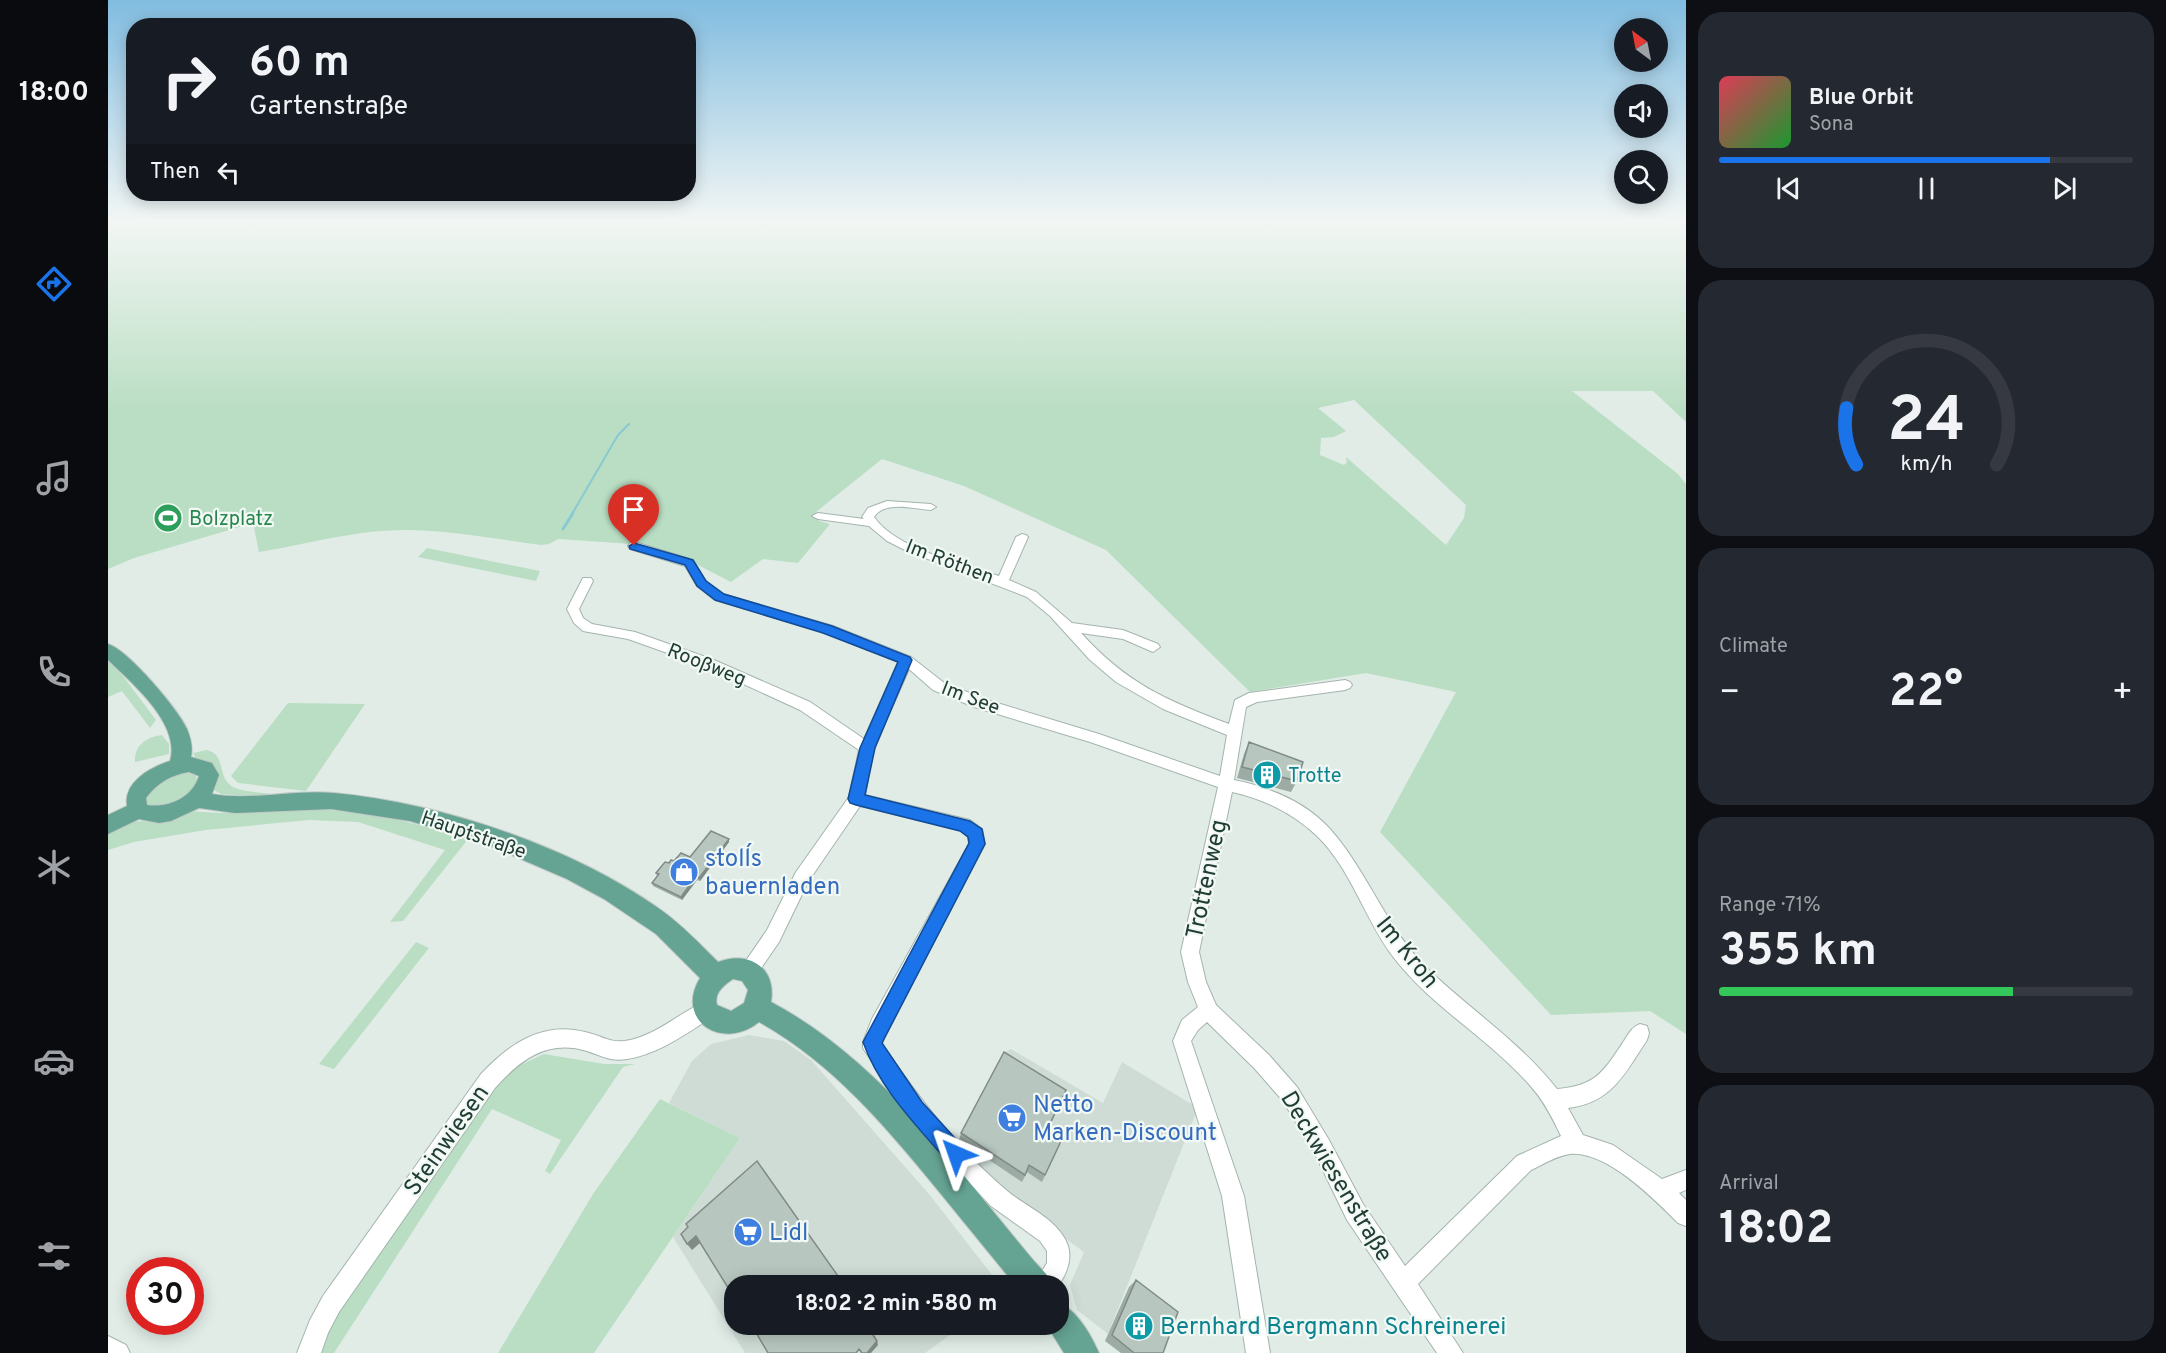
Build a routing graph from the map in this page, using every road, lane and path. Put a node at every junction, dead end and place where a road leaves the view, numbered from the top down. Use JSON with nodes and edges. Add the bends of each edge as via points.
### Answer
{"nodes":[{"id":1,"x":931,"y":507,"type":"dead end"},
{"id":2,"x":818,"y":516,"type":"dead end"},
{"id":3,"x":870,"y":523,"type":"junction"},
{"id":4,"x":1022,"y":537,"type":"dead end"},
{"id":5,"x":634,"y":546,"type":"dead end"},
{"id":6,"x":587,"y":581,"type":"dead end"},
{"id":7,"x":1003,"y":581,"type":"junction"},
{"id":8,"x":1068,"y":627,"type":"junction"},
{"id":9,"x":1153,"y":647,"type":"dead end"},
{"id":10,"x":108,"y":650,"type":"edge"},
{"id":11,"x":906,"y":660,"type":"junction"},
{"id":12,"x":1345,"y":685,"type":"dead end"},
{"id":13,"x":1236,"y":732,"type":"junction"},
{"id":14,"x":867,"y":748,"type":"junction"},
{"id":15,"x":178,"y":766,"type":"junction"},
{"id":16,"x":1226,"y":784,"type":"junction"},
{"id":17,"x":195,"y":799,"type":"junction"},
{"id":18,"x":856,"y":799,"type":"junction"},
{"id":19,"x":138,"y":810,"type":"junction"},
{"id":20,"x":108,"y":825,"type":"edge"},
{"id":21,"x":749,"y":971,"type":"junction"},
{"id":22,"x":715,"y":976,"type":"junction"},
{"id":23,"x":756,"y":1007,"type":"junction"},
{"id":24,"x":706,"y":1010,"type":"junction"},
{"id":25,"x":1209,"y":1011,"type":"junction"},
{"id":26,"x":1640,"y":1033,"type":"dead end"},
{"id":27,"x":1553,"y":1099,"type":"junction"},
{"id":28,"x":1576,"y":1143,"type":"junction"},
{"id":29,"x":1686,"y":1180,"type":"edge"},
{"id":30,"x":1660,"y":1190,"type":"junction"},
{"id":31,"x":1686,"y":1215,"type":"edge"},
{"id":32,"x":1027,"y":1275,"type":"edge"},
{"id":33,"x":1052,"y":1275,"type":"edge"},
{"id":34,"x":1402,"y":1283,"type":"junction"},
{"id":35,"x":1069,"y":1333,"type":"edge"},
{"id":36,"x":108,"y":1348,"type":"edge"},
{"id":37,"x":118,"y":1353,"type":"edge"},
{"id":38,"x":309,"y":1353,"type":"edge"},
{"id":39,"x":1083,"y":1353,"type":"edge"},
{"id":40,"x":1258,"y":1353,"type":"edge"},
{"id":41,"x":1451,"y":1353,"type":"edge"}],
"edges":[{"from":1,"to":3,"type":"street","name":"Im Röthen","via":[[881,505],[869,513]]},
{"from":2,"to":3,"type":"street"},
{"from":3,"to":7,"type":"street","name":"Im Röthen","via":[[925,555]]},
{"from":4,"to":7,"type":"street","name":"Im Röthen"},
{"from":5,"to":11,"type":"street","name":"Im See","via":[[689,562],[701,583],[719,597],[828,629]]},
{"from":6,"to":14,"type":"street","name":"Rooßweg","via":[[573,609],[588,628],[630,635],[709,663],[805,706]]},
{"from":7,"to":8,"type":"street","name":"Im Röthen","via":[[1037,596]]},
{"from":8,"to":9,"type":"street","via":[[1129,636]]},
{"from":8,"to":13,"type":"street","name":"Im Röthen","via":[[1106,667],[1154,701]]},
{"from":10,"to":15,"type":"main road","via":[[178,728],[183,752]]},
{"from":11,"to":14,"type":"street"},
{"from":11,"to":16,"type":"street","name":"Im See","via":[[938,686],[979,703]]},
{"from":12,"to":13,"type":"street","name":"Trottenweg","via":[[1254,697],[1240,704]]},
{"from":13,"to":16,"type":"street","name":"Trottenweg"},
{"from":14,"to":18,"type":"street"},
{"from":15,"to":17,"type":"main road","via":[[199,765],[205,769],[208,782]]},
{"from":15,"to":19,"type":"main road","via":[[147,782],[136,798]]},
{"from":16,"to":25,"type":"street","name":"Trottenweg","via":[[1190,952]]},
{"from":16,"to":27,"type":"street","name":"Im Kroh","via":[[1257,791],[1296,810],[1323,832],[1342,856],[1397,948],[1423,977],[1516,1058]]},
{"from":17,"to":19,"type":"main road","via":[[164,814]]},
{"from":17,"to":22,"type":"main road","name":"Hauptstraße","via":[[234,805],[330,801],[387,808],[456,824],[525,851],[614,894],[674,935]]},
{"from":18,"to":21,"type":"street","via":[[802,877],[773,936]]},
{"from":18,"to":33,"type":"street","via":[[964,825],[976,834],[977,844],[879,1026],[873,1048],[942,1140],[999,1198],[1048,1233],[1058,1248],[1058,1267]]},
{"from":19,"to":20,"type":"main road"},
{"from":21,"to":22,"type":"main road","via":[[732,968]]},
{"from":21,"to":23,"type":"main road","via":[[759,982]]},
{"from":22,"to":24,"type":"main road","via":[[704,996]]},
{"from":23,"to":24,"type":"main road","via":[[745,1018],[727,1023]]},
{"from":23,"to":32,"type":"main road","via":[[790,1024],[812,1041],[887,1109]]},
{"from":24,"to":38,"type":"street","name":"Steinwiesen","via":[[637,1048],[613,1051],[589,1042],[556,1037],[538,1041],[503,1062],[331,1304]]},
{"from":25,"to":34,"type":"street","name":"Deckwiesenstraße","via":[[1290,1094],[1355,1212]]},
{"from":25,"to":40,"type":"street","via":[[1194,1019],[1182,1041],[1233,1196]]},
{"from":26,"to":27,"type":"street","via":[[1595,1091]]},
{"from":27,"to":28,"type":"street","name":"Im Kroh"},
{"from":28,"to":30,"type":"street","via":[[1631,1167]]},
{"from":28,"to":34,"type":"street","via":[[1524,1163]]},
{"from":29,"to":30,"type":"street"},
{"from":30,"to":31,"type":"street"},
{"from":34,"to":41,"type":"street","name":"Deckwiesenstraße"},
{"from":35,"to":39,"type":"main road"},
{"from":36,"to":37,"type":"street"}]}
